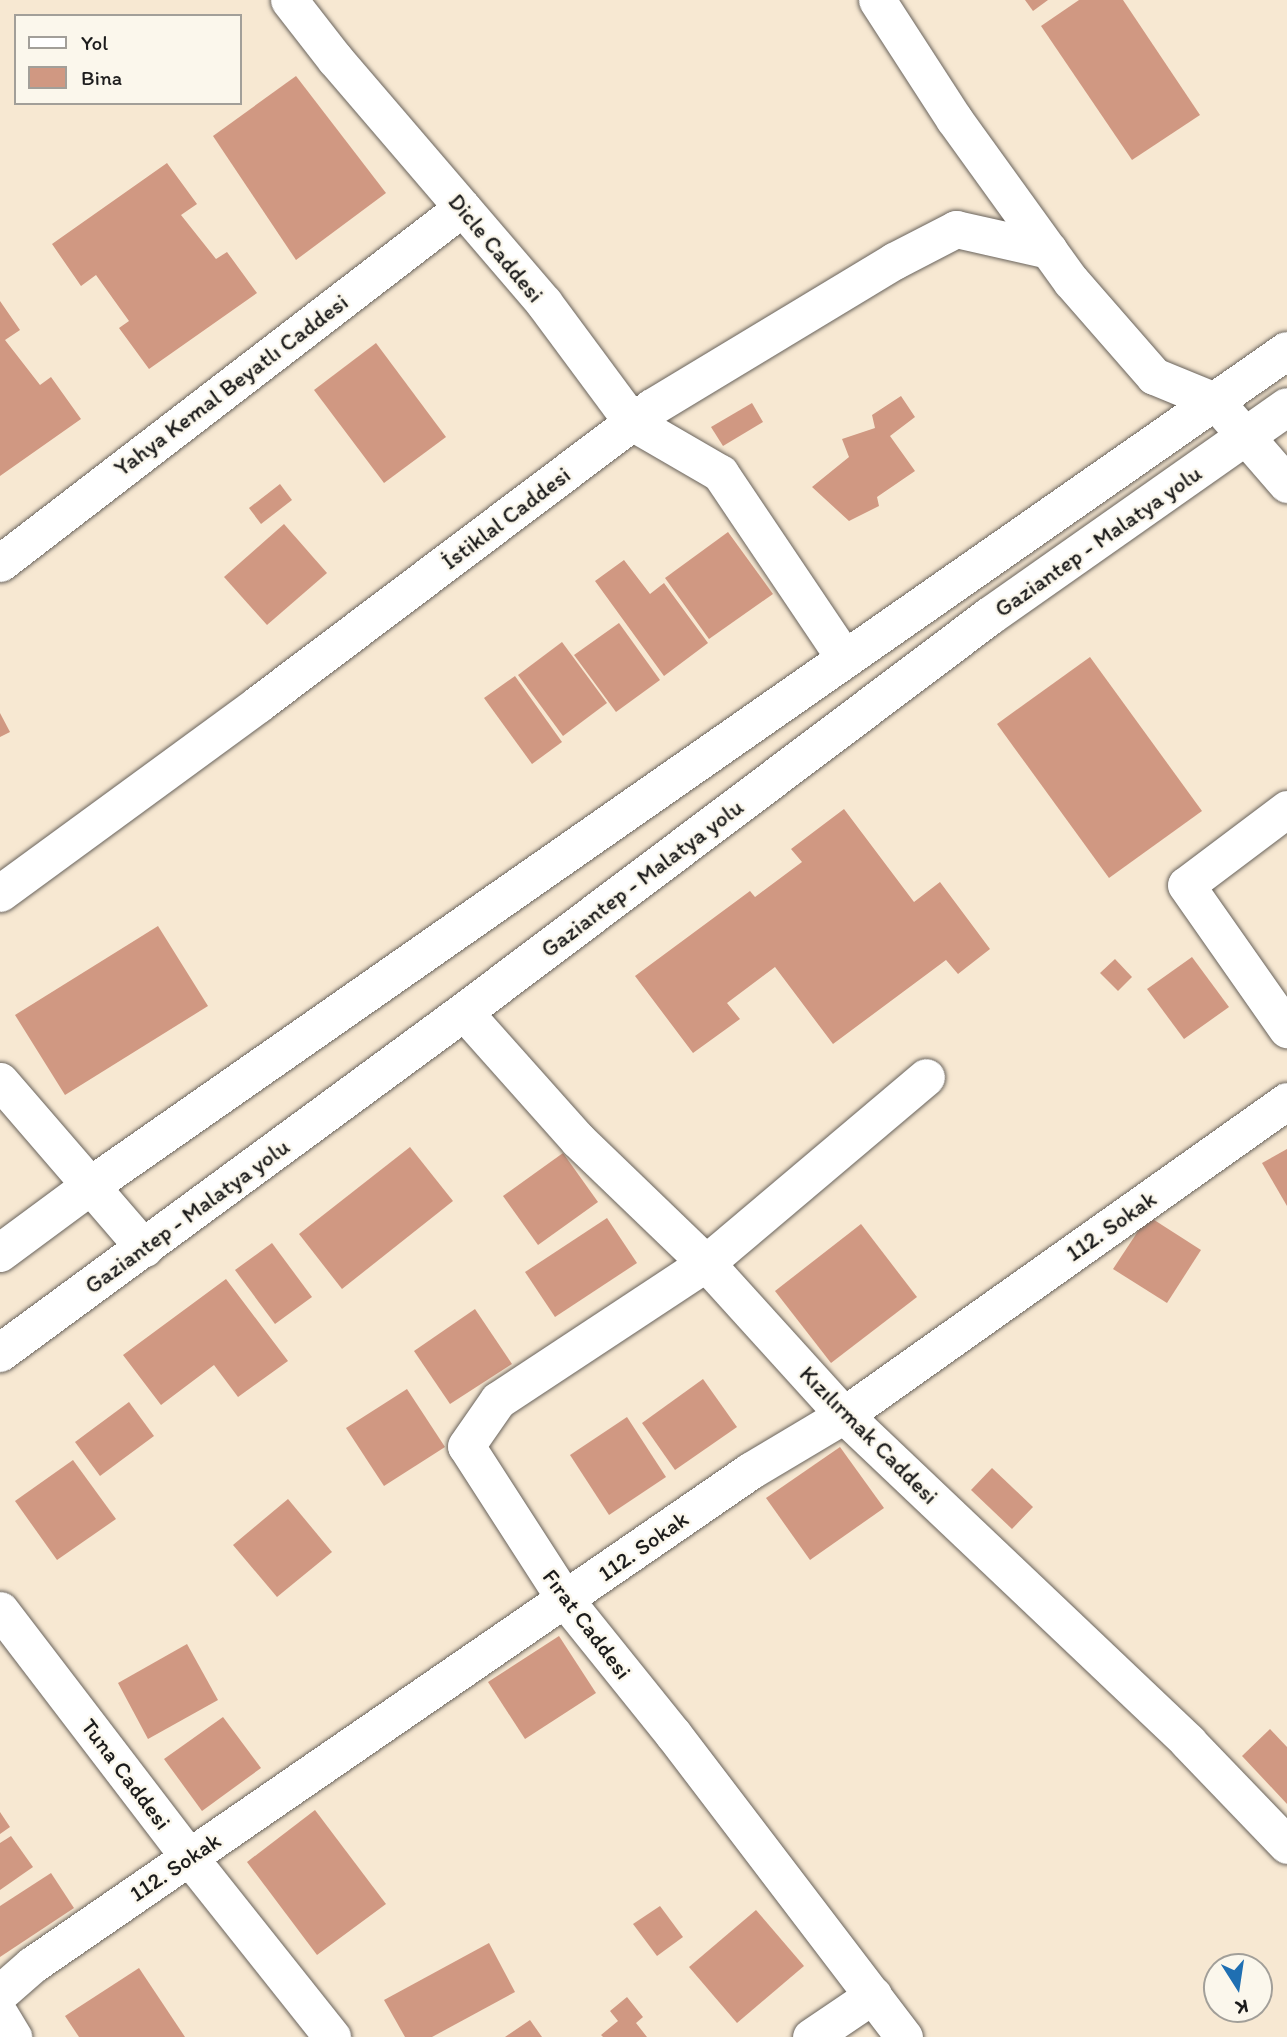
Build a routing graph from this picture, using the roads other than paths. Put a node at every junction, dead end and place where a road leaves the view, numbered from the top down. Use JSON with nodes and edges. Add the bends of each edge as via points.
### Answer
{"nodes":[{"id":1,"x":289,"y":0,"type":"edge"},
{"id":2,"x":877,"y":0,"type":"edge"},
{"id":3,"x":462,"y":208,"type":"junction"},
{"id":4,"x":1049,"y":250,"type":"junction"},
{"id":5,"x":1287,"y":351,"type":"edge"},
{"id":6,"x":1215,"y":401,"type":"junction"},
{"id":7,"x":1287,"y":407,"type":"edge"},
{"id":8,"x":632,"y":422,"type":"junction"},
{"id":9,"x":1245,"y":436,"type":"junction"},
{"id":10,"x":1287,"y":484,"type":"edge"},
{"id":11,"x":0,"y":564,"type":"edge"},
{"id":12,"x":845,"y":659,"type":"junction"},
{"id":13,"x":1287,"y":809,"type":"edge"},
{"id":14,"x":0,"y":893,"type":"edge"},
{"id":15,"x":464,"y":1012,"type":"junction"},
{"id":16,"x":1287,"y":1029,"type":"edge"},
{"id":17,"x":926,"y":1077,"type":"dead end"},
{"id":18,"x":0,"y":1081,"type":"edge"},
{"id":19,"x":1287,"y":1101,"type":"edge"},
{"id":20,"x":92,"y":1185,"type":"junction"},
{"id":21,"x":144,"y":1248,"type":"junction"},
{"id":22,"x":0,"y":1253,"type":"edge"},
{"id":23,"x":706,"y":1263,"type":"junction"},
{"id":24,"x":0,"y":1353,"type":"edge"},
{"id":25,"x":844,"y":1415,"type":"junction"},
{"id":26,"x":566,"y":1601,"type":"junction"},
{"id":27,"x":0,"y":1609,"type":"edge"},
{"id":28,"x":1287,"y":1845,"type":"edge"},
{"id":29,"x":189,"y":1857,"type":"junction"},
{"id":30,"x":0,"y":1993,"type":"edge"},
{"id":31,"x":873,"y":1995,"type":"junction"},
{"id":32,"x":0,"y":2015,"type":"edge"},
{"id":33,"x":13,"y":2037,"type":"edge"},
{"id":34,"x":332,"y":2037,"type":"edge"},
{"id":35,"x":811,"y":2037,"type":"edge"},
{"id":36,"x":904,"y":2037,"type":"edge"}],
"edges":[{"from":1,"to":3,"type":"street","name":"Dicle Caddesi"},
{"from":2,"to":4,"type":"street","via":[[954,119]]},
{"from":3,"to":8,"type":"street","name":"Dicle Caddesi","via":[[544,303]]},
{"from":3,"to":11,"type":"street","name":"Yahya Kemal Beyatlı Caddesi"},
{"from":4,"to":6,"type":"street","via":[[1154,376]]},
{"from":4,"to":8,"type":"street","name":"İstiklal Caddesi","via":[[956,229],[894,261]]},
{"from":5,"to":6,"type":"highway","name":"Gaziantep - Malatya yolu"},
{"from":6,"to":9,"type":"street"},
{"from":6,"to":12,"type":"highway","name":"Gaziantep - Malatya yolu"},
{"from":7,"to":9,"type":"highway","name":"Gaziantep - Malatya yolu"},
{"from":8,"to":12,"type":"street","name":"Dicle Caddesi","via":[[720,473]]},
{"from":8,"to":14,"type":"street","name":"İstiklal Caddesi"},
{"from":9,"to":10,"type":"street"},
{"from":9,"to":15,"type":"highway","name":"Gaziantep - Malatya yolu","via":[[990,617]]},
{"from":12,"to":20,"type":"highway","name":"Gaziantep - Malatya yolu"},
{"from":13,"to":16,"type":"street","via":[[1186,885]]},
{"from":15,"to":21,"type":"highway","name":"Gaziantep - Malatya yolu"},
{"from":15,"to":23,"type":"street","name":"Kızılırmak Caddesi","via":[[578,1140]]},
{"from":17,"to":23,"type":"street"},
{"from":18,"to":20,"type":"street"},
{"from":19,"to":25,"type":"street","name":"112. Sokak"},
{"from":20,"to":21,"type":"street"},
{"from":20,"to":22,"type":"highway","name":"Gaziantep - Malatya yolu"},
{"from":21,"to":24,"type":"highway","name":"Gaziantep - Malatya yolu"},
{"from":23,"to":25,"type":"street","name":"Kızılırmak Caddesi"},
{"from":23,"to":26,"type":"street","name":"Fırat Caddesi","via":[[498,1400],[466,1446]]},
{"from":25,"to":26,"type":"street","name":"112. Sokak","via":[[750,1471]]},
{"from":25,"to":28,"type":"street","name":"Kızılırmak Caddesi","via":[[1188,1742]]},
{"from":26,"to":29,"type":"street","name":"112. Sokak"},
{"from":26,"to":31,"type":"street","name":"Fırat Caddesi"},
{"from":27,"to":29,"type":"street","name":"Tuna Caddesi"},
{"from":29,"to":30,"type":"street","name":"112. Sokak","via":[[32,1965]]},
{"from":29,"to":34,"type":"street","name":"Tuna Caddesi"},
{"from":31,"to":35,"type":"street"},
{"from":31,"to":36,"type":"street","name":"Fırat Caddesi"},
{"from":32,"to":33,"type":"street"}]}
